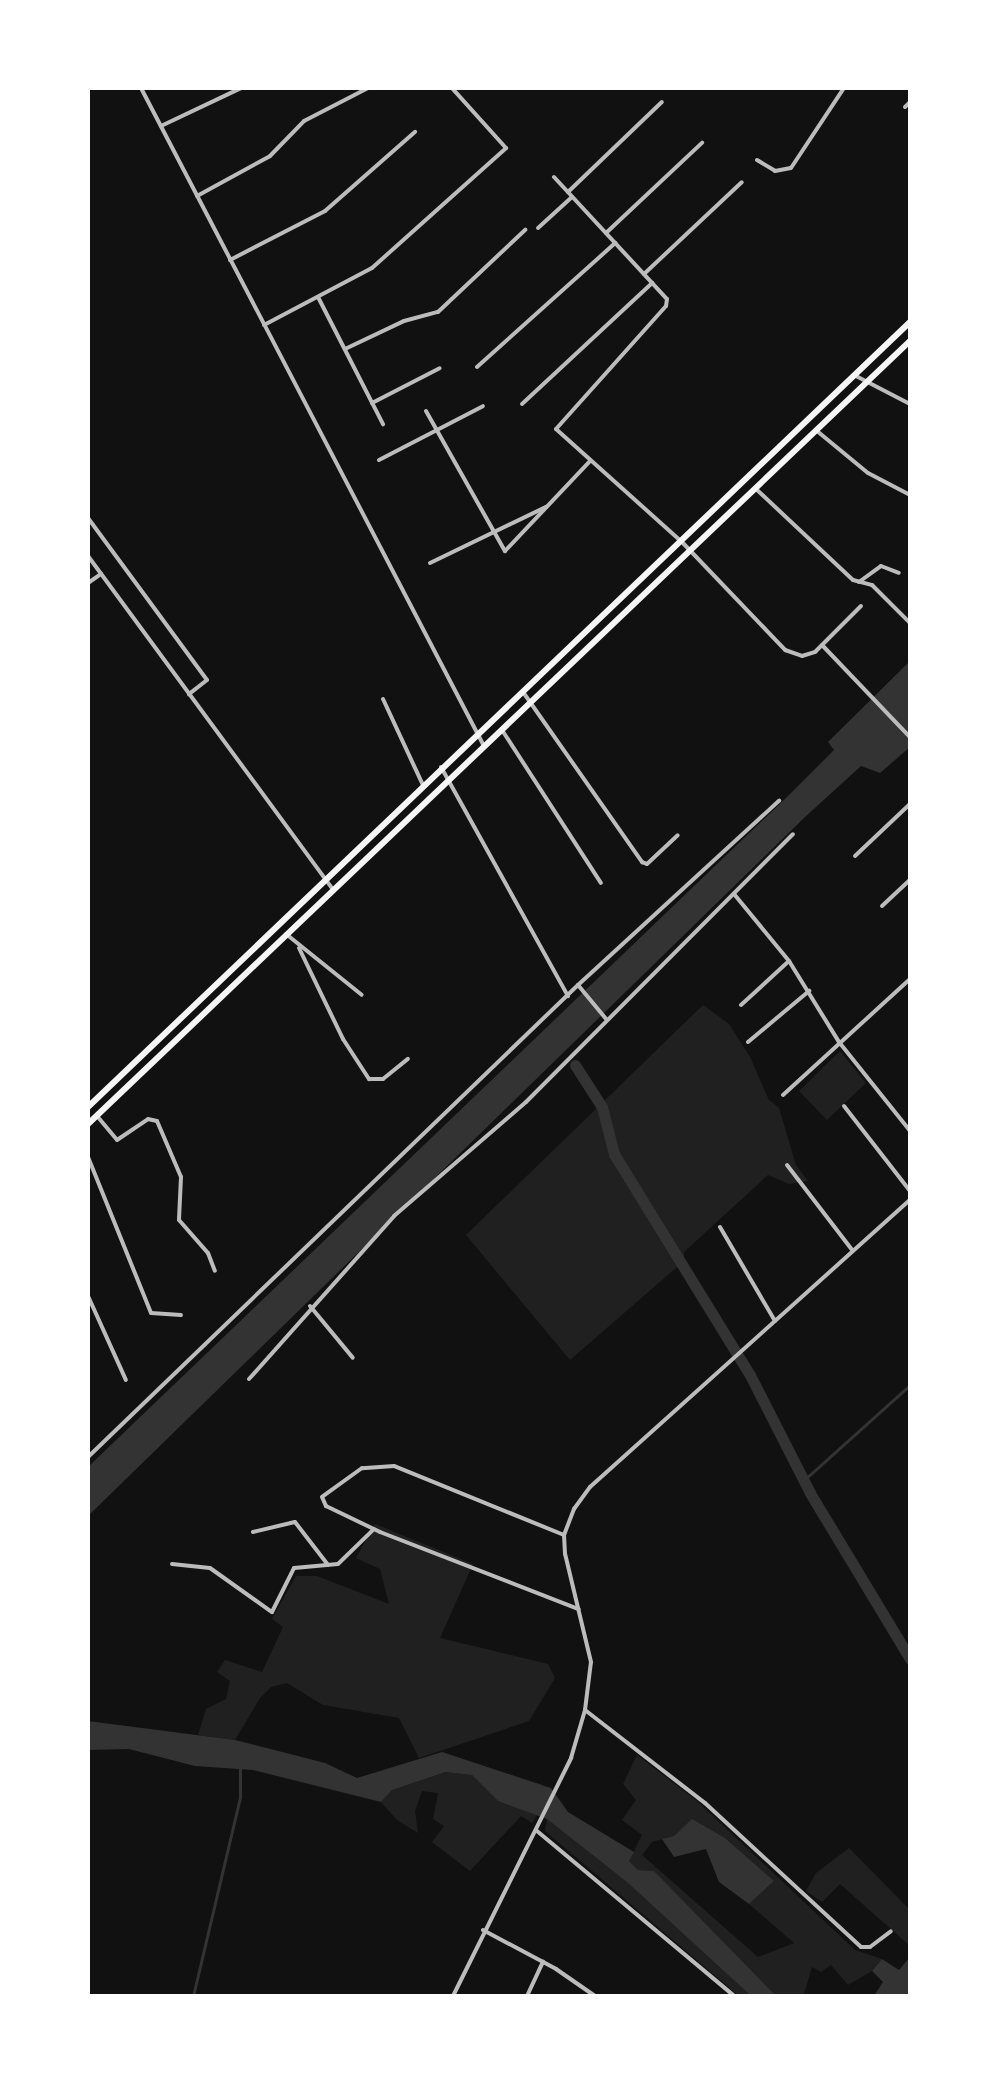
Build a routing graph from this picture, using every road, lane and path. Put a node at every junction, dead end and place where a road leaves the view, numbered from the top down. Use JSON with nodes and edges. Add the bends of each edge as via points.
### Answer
{"nodes":[{"id":1,"x":141,"y":88,"type":"edge"},
{"id":2,"x":241,"y":88,"type":"edge"},
{"id":3,"x":368,"y":88,"type":"edge"},
{"id":4,"x":452,"y":88,"type":"edge"},
{"id":5,"x":844,"y":88,"type":"edge"},
{"id":6,"x":662,"y":102,"type":"dead end"},
{"id":7,"x":910,"y":102,"type":"edge"},
{"id":8,"x":905,"y":107,"type":"dead end"},
{"id":9,"x":161,"y":126,"type":"junction"},
{"id":10,"x":415,"y":132,"type":"dead end"},
{"id":11,"x":702,"y":143,"type":"dead end"},
{"id":12,"x":757,"y":160,"type":"dead end"},
{"id":13,"x":554,"y":177,"type":"dead end"},
{"id":14,"x":742,"y":182,"type":"dead end"},
{"id":15,"x":570,"y":194,"type":"junction"},
{"id":16,"x":197,"y":196,"type":"junction"},
{"id":17,"x":538,"y":228,"type":"dead end"},
{"id":18,"x":525,"y":230,"type":"dead end"},
{"id":19,"x":606,"y":233,"type":"junction"},
{"id":20,"x":615,"y":243,"type":"junction"},
{"id":21,"x":230,"y":260,"type":"junction"},
{"id":22,"x":644,"y":274,"type":"junction"},
{"id":23,"x":652,"y":283,"type":"junction"},
{"id":24,"x":318,"y":297,"type":"junction"},
{"id":25,"x":910,"y":322,"type":"edge"},
{"id":26,"x":264,"y":325,"type":"junction"},
{"id":27,"x":910,"y":341,"type":"edge"},
{"id":28,"x":345,"y":349,"type":"junction"},
{"id":29,"x":477,"y":367,"type":"dead end"},
{"id":30,"x":440,"y":368,"type":"dead end"},
{"id":31,"x":854,"y":375,"type":"junction"},
{"id":32,"x":868,"y":382,"type":"junction"},
{"id":33,"x":372,"y":403,"type":"junction"},
{"id":34,"x":522,"y":404,"type":"dead end"},
{"id":35,"x":910,"y":404,"type":"edge"},
{"id":36,"x":483,"y":406,"type":"dead end"},
{"id":37,"x":426,"y":411,"type":"dead end"},
{"id":38,"x":383,"y":424,"type":"dead end"},
{"id":39,"x":436,"y":431,"type":"junction"},
{"id":40,"x":816,"y":431,"type":"junction"},
{"id":41,"x":379,"y":460,"type":"dead end"},
{"id":42,"x":590,"y":461,"type":"junction"},
{"id":43,"x":755,"y":488,"type":"junction"},
{"id":44,"x":910,"y":495,"type":"edge"},
{"id":45,"x":549,"y":506,"type":"junction"},
{"id":46,"x":88,"y":518,"type":"edge"},
{"id":47,"x":490,"y":534,"type":"junction"},
{"id":48,"x":681,"y":541,"type":"junction"},
{"id":49,"x":690,"y":551,"type":"junction"},
{"id":50,"x":88,"y":556,"type":"edge"},
{"id":51,"x":430,"y":563,"type":"dead end"},
{"id":52,"x":899,"y":573,"type":"dead end"},
{"id":53,"x":101,"y":574,"type":"junction"},
{"id":54,"x":88,"y":583,"type":"edge"},
{"id":55,"x":858,"y":584,"type":"junction"},
{"id":56,"x":861,"y":606,"type":"dead end"},
{"id":57,"x":910,"y":623,"type":"edge"},
{"id":58,"x":822,"y":645,"type":"junction"},
{"id":59,"x":522,"y":690,"type":"junction"},
{"id":60,"x":189,"y":694,"type":"junction"},
{"id":61,"x":383,"y":699,"type":"dead end"},
{"id":62,"x":529,"y":701,"type":"junction"},
{"id":63,"x":500,"y":727,"type":"junction"},
{"id":64,"x":476,"y":734,"type":"junction"},
{"id":65,"x":910,"y":737,"type":"edge"},
{"id":66,"x":483,"y":744,"type":"junction"},
{"id":67,"x":441,"y":767,"type":"junction"},
{"id":68,"x":448,"y":778,"type":"junction"},
{"id":69,"x":423,"y":785,"type":"junction"},
{"id":70,"x":779,"y":801,"type":"dead end"},
{"id":71,"x":910,"y":804,"type":"edge"},
{"id":72,"x":793,"y":834,"type":"dead end"},
{"id":73,"x":678,"y":835,"type":"dead end"},
{"id":74,"x":855,"y":856,"type":"dead end"},
{"id":75,"x":325,"y":879,"type":"junction"},
{"id":76,"x":910,"y":880,"type":"edge"},
{"id":77,"x":601,"y":883,"type":"dead end"},
{"id":78,"x":333,"y":889,"type":"junction"},
{"id":79,"x":734,"y":894,"type":"junction"},
{"id":80,"x":882,"y":906,"type":"dead end"},
{"id":81,"x":286,"y":934,"type":"junction"},
{"id":82,"x":299,"y":948,"type":"junction"},
{"id":83,"x":789,"y":961,"type":"junction"},
{"id":84,"x":910,"y":979,"type":"edge"},
{"id":85,"x":580,"y":988,"type":"junction"},
{"id":86,"x":809,"y":991,"type":"junction"},
{"id":87,"x":362,"y":995,"type":"dead end"},
{"id":88,"x":568,"y":996,"type":"junction"},
{"id":89,"x":741,"y":1005,"type":"dead end"},
{"id":90,"x":606,"y":1019,"type":"junction"},
{"id":91,"x":748,"y":1042,"type":"dead end"},
{"id":92,"x":839,"y":1042,"type":"junction"},
{"id":93,"x":408,"y":1059,"type":"dead end"},
{"id":94,"x":783,"y":1095,"type":"dead end"},
{"id":95,"x":844,"y":1106,"type":"dead end"},
{"id":96,"x":88,"y":1107,"type":"edge"},
{"id":97,"x":97,"y":1116,"type":"junction"},
{"id":98,"x":88,"y":1124,"type":"edge"},
{"id":99,"x":910,"y":1131,"type":"edge"},
{"id":100,"x":88,"y":1157,"type":"edge"},
{"id":101,"x":787,"y":1165,"type":"dead end"},
{"id":102,"x":910,"y":1191,"type":"edge"},
{"id":103,"x":910,"y":1200,"type":"edge"},
{"id":104,"x":720,"y":1227,"type":"dead end"},
{"id":105,"x":853,"y":1251,"type":"junction"},
{"id":106,"x":215,"y":1271,"type":"dead end"},
{"id":107,"x":88,"y":1296,"type":"edge"},
{"id":108,"x":310,"y":1306,"type":"junction"},
{"id":109,"x":181,"y":1315,"type":"dead end"},
{"id":110,"x":775,"y":1321,"type":"junction"},
{"id":111,"x":353,"y":1358,"type":"dead end"},
{"id":112,"x":249,"y":1379,"type":"dead end"},
{"id":113,"x":126,"y":1380,"type":"dead end"},
{"id":114,"x":88,"y":1457,"type":"edge"},
{"id":115,"x":374,"y":1529,"type":"junction"},
{"id":116,"x":253,"y":1532,"type":"dead end"},
{"id":117,"x":564,"y":1535,"type":"junction"},
{"id":118,"x":172,"y":1564,"type":"dead end"},
{"id":119,"x":328,"y":1565,"type":"junction"},
{"id":120,"x":579,"y":1609,"type":"junction"},
{"id":121,"x":585,"y":1710,"type":"junction"},
{"id":122,"x":537,"y":1830,"type":"junction"},
{"id":123,"x":483,"y":1930,"type":"junction"},
{"id":124,"x":891,"y":1931,"type":"dead end"},
{"id":125,"x":543,"y":1962,"type":"junction"},
{"id":126,"x":453,"y":1996,"type":"edge"},
{"id":127,"x":527,"y":1996,"type":"edge"},
{"id":128,"x":595,"y":1996,"type":"edge"},
{"id":129,"x":734,"y":1996,"type":"edge"}],
"edges":[{"from":1,"to":9,"type":"street"},
{"from":2,"to":9,"type":"street"},
{"from":3,"to":16,"type":"street","via":[[304,121],[270,156]]},
{"from":4,"to":24,"type":"street","via":[[506,148],[383,260]]},
{"from":5,"to":12,"type":"street","via":[[791,168],[775,171]]},
{"from":6,"to":15,"type":"street"},
{"from":7,"to":8,"type":"street"},
{"from":9,"to":16,"type":"street"},
{"from":10,"to":21,"type":"street","via":[[325,211]]},
{"from":11,"to":19,"type":"street"},
{"from":13,"to":15,"type":"street"},
{"from":14,"to":22,"type":"street"},
{"from":15,"to":17,"type":"street"},
{"from":15,"to":19,"type":"street"},
{"from":16,"to":21,"type":"street"},
{"from":18,"to":28,"type":"street","via":[[438,312],[404,321]]},
{"from":19,"to":20,"type":"street"},
{"from":20,"to":22,"type":"street"},
{"from":20,"to":29,"type":"street"},
{"from":21,"to":26,"type":"street"},
{"from":22,"to":23,"type":"street"},
{"from":23,"to":34,"type":"street"},
{"from":23,"to":42,"type":"street","via":[[667,299],[666,306],[556,429]]},
{"from":24,"to":26,"type":"street"},
{"from":24,"to":28,"type":"street"},
{"from":25,"to":31,"type":"main road"},
{"from":26,"to":64,"type":"street"},
{"from":27,"to":32,"type":"main road"},
{"from":28,"to":33,"type":"street"},
{"from":30,"to":33,"type":"street"},
{"from":31,"to":32,"type":"street"},
{"from":31,"to":48,"type":"main road"},
{"from":32,"to":35,"type":"street"},
{"from":32,"to":40,"type":"main road"},
{"from":33,"to":38,"type":"street"},
{"from":36,"to":39,"type":"street"},
{"from":37,"to":39,"type":"street"},
{"from":39,"to":41,"type":"street"},
{"from":39,"to":47,"type":"street"},
{"from":40,"to":43,"type":"main road"},
{"from":40,"to":44,"type":"street","via":[[868,473]]},
{"from":42,"to":45,"type":"street"},
{"from":42,"to":48,"type":"street"},
{"from":43,"to":49,"type":"main road"},
{"from":43,"to":55,"type":"street"},
{"from":45,"to":47,"type":"street"},
{"from":45,"to":47,"type":"street","via":[[507,552]]},
{"from":46,"to":60,"type":"street","via":[[207,680]]},
{"from":47,"to":51,"type":"street"},
{"from":48,"to":49,"type":"street"},
{"from":48,"to":59,"type":"main road"},
{"from":49,"to":58,"type":"street","via":[[785,650],[807,655]]},
{"from":49,"to":62,"type":"main road"},
{"from":50,"to":53,"type":"street"},
{"from":52,"to":55,"type":"street","via":[[881,566]]},
{"from":53,"to":54,"type":"street"},
{"from":53,"to":60,"type":"street"},
{"from":55,"to":57,"type":"street","via":[[872,585]]},
{"from":56,"to":58,"type":"street"},
{"from":58,"to":65,"type":"street"},
{"from":59,"to":62,"type":"street"},
{"from":59,"to":64,"type":"main road"},
{"from":60,"to":75,"type":"street"},
{"from":61,"to":69,"type":"street"},
{"from":62,"to":63,"type":"main road"},
{"from":62,"to":73,"type":"street","via":[[644,865]]},
{"from":63,"to":66,"type":"main road"},
{"from":63,"to":77,"type":"street"},
{"from":64,"to":66,"type":"street"},
{"from":64,"to":67,"type":"main road"},
{"from":66,"to":68,"type":"main road"},
{"from":67,"to":68,"type":"street"},
{"from":67,"to":69,"type":"main road"},
{"from":68,"to":78,"type":"main road"},
{"from":68,"to":88,"type":"street"},
{"from":69,"to":75,"type":"main road"},
{"from":70,"to":85,"type":"street"},
{"from":71,"to":74,"type":"street"},
{"from":72,"to":79,"type":"street"},
{"from":75,"to":78,"type":"street"},
{"from":75,"to":96,"type":"main road"},
{"from":76,"to":80,"type":"street"},
{"from":78,"to":81,"type":"main road"},
{"from":79,"to":83,"type":"street"},
{"from":79,"to":90,"type":"street"},
{"from":81,"to":82,"type":"street"},
{"from":81,"to":97,"type":"main road"},
{"from":82,"to":87,"type":"street"},
{"from":82,"to":93,"type":"street","via":[[343,1039],[369,1079],[383,1079]]},
{"from":83,"to":86,"type":"street"},
{"from":83,"to":89,"type":"street"},
{"from":84,"to":92,"type":"street"},
{"from":85,"to":88,"type":"street"},
{"from":85,"to":90,"type":"street"},
{"from":86,"to":91,"type":"street"},
{"from":86,"to":92,"type":"street"},
{"from":88,"to":114,"type":"street"},
{"from":90,"to":108,"type":"street","via":[[504,1123],[394,1216]]},
{"from":92,"to":94,"type":"street"},
{"from":92,"to":99,"type":"street"},
{"from":95,"to":102,"type":"street"},
{"from":97,"to":98,"type":"main road"},
{"from":97,"to":106,"type":"street","via":[[117,1140],[148,1119],[157,1121],[181,1177],[179,1220],[208,1253]]},
{"from":100,"to":109,"type":"street","via":[[151,1313]]},
{"from":101,"to":105,"type":"street"},
{"from":103,"to":105,"type":"street"},
{"from":104,"to":110,"type":"street"},
{"from":105,"to":110,"type":"street"},
{"from":107,"to":113,"type":"street"},
{"from":108,"to":111,"type":"street"},
{"from":108,"to":112,"type":"street"},
{"from":110,"to":117,"type":"street","via":[[590,1487]]},
{"from":115,"to":117,"type":"street","via":[[326,1506],[322,1497],[362,1468],[383,1464]]},
{"from":115,"to":119,"type":"street","via":[[345,1561]]},
{"from":115,"to":120,"type":"street"},
{"from":116,"to":119,"type":"street","via":[[295,1522]]},
{"from":117,"to":120,"type":"street"},
{"from":118,"to":119,"type":"street","via":[[210,1568],[272,1612],[294,1568]]},
{"from":120,"to":121,"type":"street","via":[[591,1662]]},
{"from":121,"to":122,"type":"street"},
{"from":121,"to":124,"type":"street","via":[[705,1803],[861,1947],[870,1947]]},
{"from":122,"to":123,"type":"street"},
{"from":122,"to":129,"type":"street"},
{"from":123,"to":125,"type":"street"},
{"from":123,"to":126,"type":"street"},
{"from":125,"to":127,"type":"street"},
{"from":125,"to":128,"type":"street"}]}
